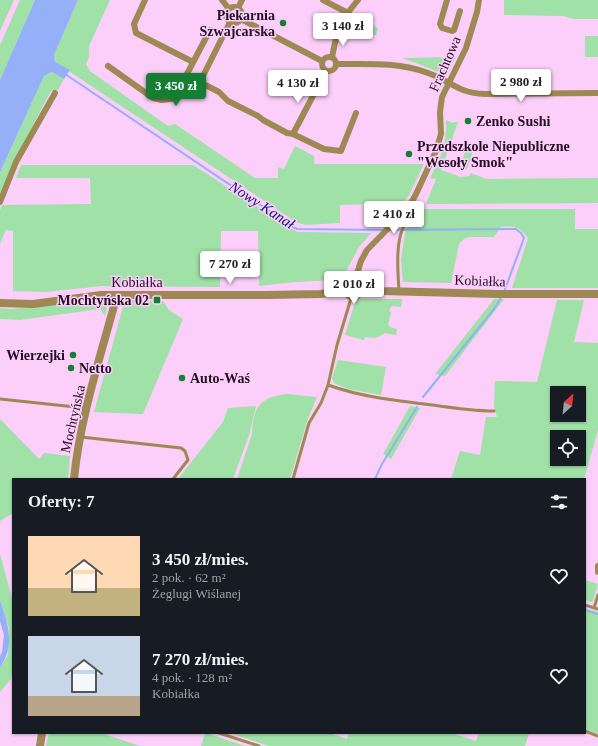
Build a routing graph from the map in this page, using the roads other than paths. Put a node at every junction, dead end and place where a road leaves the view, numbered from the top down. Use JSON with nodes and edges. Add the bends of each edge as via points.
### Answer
{"nodes":[{"id":1,"x":145,"y":0,"type":"edge"},
{"id":2,"x":222,"y":0,"type":"edge"},
{"id":3,"x":242,"y":0,"type":"edge"},
{"id":4,"x":323,"y":0,"type":"edge"},
{"id":5,"x":358,"y":0,"type":"edge"},
{"id":6,"x":446,"y":0,"type":"edge"},
{"id":7,"x":479,"y":0,"type":"edge"},
{"id":8,"x":238,"y":8,"type":"junction"},
{"id":9,"x":229,"y":9,"type":"junction"},
{"id":10,"x":460,"y":11,"type":"dead end"},
{"id":11,"x":348,"y":12,"type":"junction"},
{"id":12,"x":241,"y":19,"type":"junction"},
{"id":13,"x":230,"y":22,"type":"junction"},
{"id":14,"x":210,"y":30,"type":"dead end"},
{"id":15,"x":332,"y":57,"type":"junction"},
{"id":16,"x":322,"y":61,"type":"junction"},
{"id":17,"x":193,"y":62,"type":"junction"},
{"id":18,"x":337,"y":64,"type":"junction"},
{"id":19,"x":108,"y":66,"type":"dead end"},
{"id":20,"x":326,"y":70,"type":"junction"},
{"id":21,"x":186,"y":75,"type":"junction"},
{"id":22,"x":200,"y":82,"type":"junction"},
{"id":23,"x":449,"y":84,"type":"junction"},
{"id":24,"x":54,"y":93,"type":"dead end"},
{"id":25,"x":598,"y":93,"type":"edge"},
{"id":26,"x":356,"y":113,"type":"dead end"},
{"id":27,"x":293,"y":134,"type":"junction"},
{"id":28,"x":0,"y":202,"type":"edge"},
{"id":29,"x":420,"y":207,"type":"dead end"},
{"id":30,"x":355,"y":280,"type":"junction"},
{"id":31,"x":361,"y":289,"type":"junction"},
{"id":32,"x":346,"y":290,"type":"junction"},
{"id":33,"x":399,"y":291,"type":"junction"},
{"id":34,"x":598,"y":294,"type":"edge"},
{"id":35,"x":117,"y":295,"type":"junction"},
{"id":36,"x":352,"y":296,"type":"junction"},
{"id":37,"x":0,"y":303,"type":"edge"},
{"id":38,"x":328,"y":385,"type":"junction"},
{"id":39,"x":0,"y":399,"type":"edge"},
{"id":40,"x":87,"y":408,"type":"junction"},
{"id":41,"x":494,"y":411,"type":"dead end"},
{"id":42,"x":80,"y":437,"type":"junction"},
{"id":43,"x":74,"y":478,"type":"edge"},
{"id":44,"x":174,"y":478,"type":"edge"},
{"id":45,"x":293,"y":478,"type":"edge"},
{"id":46,"x":598,"y":566,"type":"edge"},
{"id":47,"x":598,"y":572,"type":"edge"},
{"id":48,"x":598,"y":595,"type":"edge"},
{"id":49,"x":586,"y":605,"type":"edge"},
{"id":50,"x":594,"y":608,"type":"junction"},
{"id":51,"x":598,"y":609,"type":"edge"},
{"id":52,"x":586,"y":732,"type":"edge"},
{"id":53,"x":42,"y":734,"type":"edge"},
{"id":54,"x":222,"y":734,"type":"edge"},
{"id":55,"x":598,"y":736,"type":"edge"},
{"id":56,"x":40,"y":746,"type":"edge"},
{"id":57,"x":259,"y":746,"type":"edge"}],
"edges":[{"from":1,"to":17,"type":"street","via":[[134,24],[136,33]]},
{"from":2,"to":9,"type":"street"},
{"from":3,"to":8,"type":"street"},
{"from":4,"to":11,"type":"street"},
{"from":5,"to":11,"type":"street"},
{"from":6,"to":10,"type":"street","via":[[440,24],[442,28],[454,30]]},
{"from":7,"to":23,"type":"street","name":"Frachtowa","via":[[466,48]]},
{"from":8,"to":9,"type":"street"},
{"from":8,"to":12,"type":"street","via":[[242,13]]},
{"from":9,"to":13,"type":"street","via":[[226,14]]},
{"from":11,"to":15,"type":"street","via":[[338,29]]},
{"from":12,"to":13,"type":"street"},
{"from":12,"to":16,"type":"street"},
{"from":13,"to":22,"type":"street"},
{"from":14,"to":17,"type":"street"},
{"from":15,"to":16,"type":"street"},
{"from":15,"to":18,"type":"street"},
{"from":16,"to":20,"type":"street","via":[[322,67]]},
{"from":17,"to":21,"type":"street"},
{"from":18,"to":20,"type":"street","via":[[333,70]]},
{"from":18,"to":23,"type":"street","via":[[400,65],[428,73]]},
{"from":19,"to":21,"type":"street","via":[[153,98],[162,100],[174,98]]},
{"from":20,"to":27,"type":"street"},
{"from":21,"to":22,"type":"street"},
{"from":22,"to":27,"type":"street","via":[[263,120]]},
{"from":23,"to":25,"type":"street","via":[[477,94]]},
{"from":23,"to":30,"type":"street","name":"Frachtowa","via":[[440,106],[439,144],[416,194],[399,219],[365,253]]},
{"from":24,"to":28,"type":"street","via":[[16,162]]},
{"from":26,"to":27,"type":"street","via":[[341,151],[324,149]]},
{"from":29,"to":33,"type":"lane","via":[[401,233]]},
{"from":30,"to":31,"type":"street"},
{"from":30,"to":32,"type":"street","via":[[346,284]]},
{"from":31,"to":33,"type":"street","name":"Kobiałka"},
{"from":31,"to":36,"type":"street","via":[[358,294]]},
{"from":32,"to":35,"type":"street","name":"Kobiałka","via":[[267,295]]},
{"from":32,"to":36,"type":"street"},
{"from":33,"to":34,"type":"street","name":"Kobiałka"},
{"from":35,"to":37,"type":"street","name":"Kobiałka","via":[[92,295],[33,304]]},
{"from":35,"to":40,"type":"street","name":"Mochtyńska"},
{"from":36,"to":38,"type":"lane"},
{"from":38,"to":41,"type":"lane","via":[[400,401]]},
{"from":38,"to":45,"type":"lane","via":[[309,423]]},
{"from":39,"to":40,"type":"lane"},
{"from":40,"to":42,"type":"street","name":"Mochtyńska"},
{"from":42,"to":43,"type":"street","name":"Mochtyńska"},
{"from":42,"to":44,"type":"lane","via":[[181,448],[186,451],[188,460]]},
{"from":46,"to":47,"type":"street"},
{"from":48,"to":50,"type":"lane"},
{"from":49,"to":50,"type":"lane"},
{"from":50,"to":51,"type":"lane"},
{"from":52,"to":55,"type":"lane"},
{"from":53,"to":56,"type":"street"},
{"from":54,"to":57,"type":"lane"}]}
